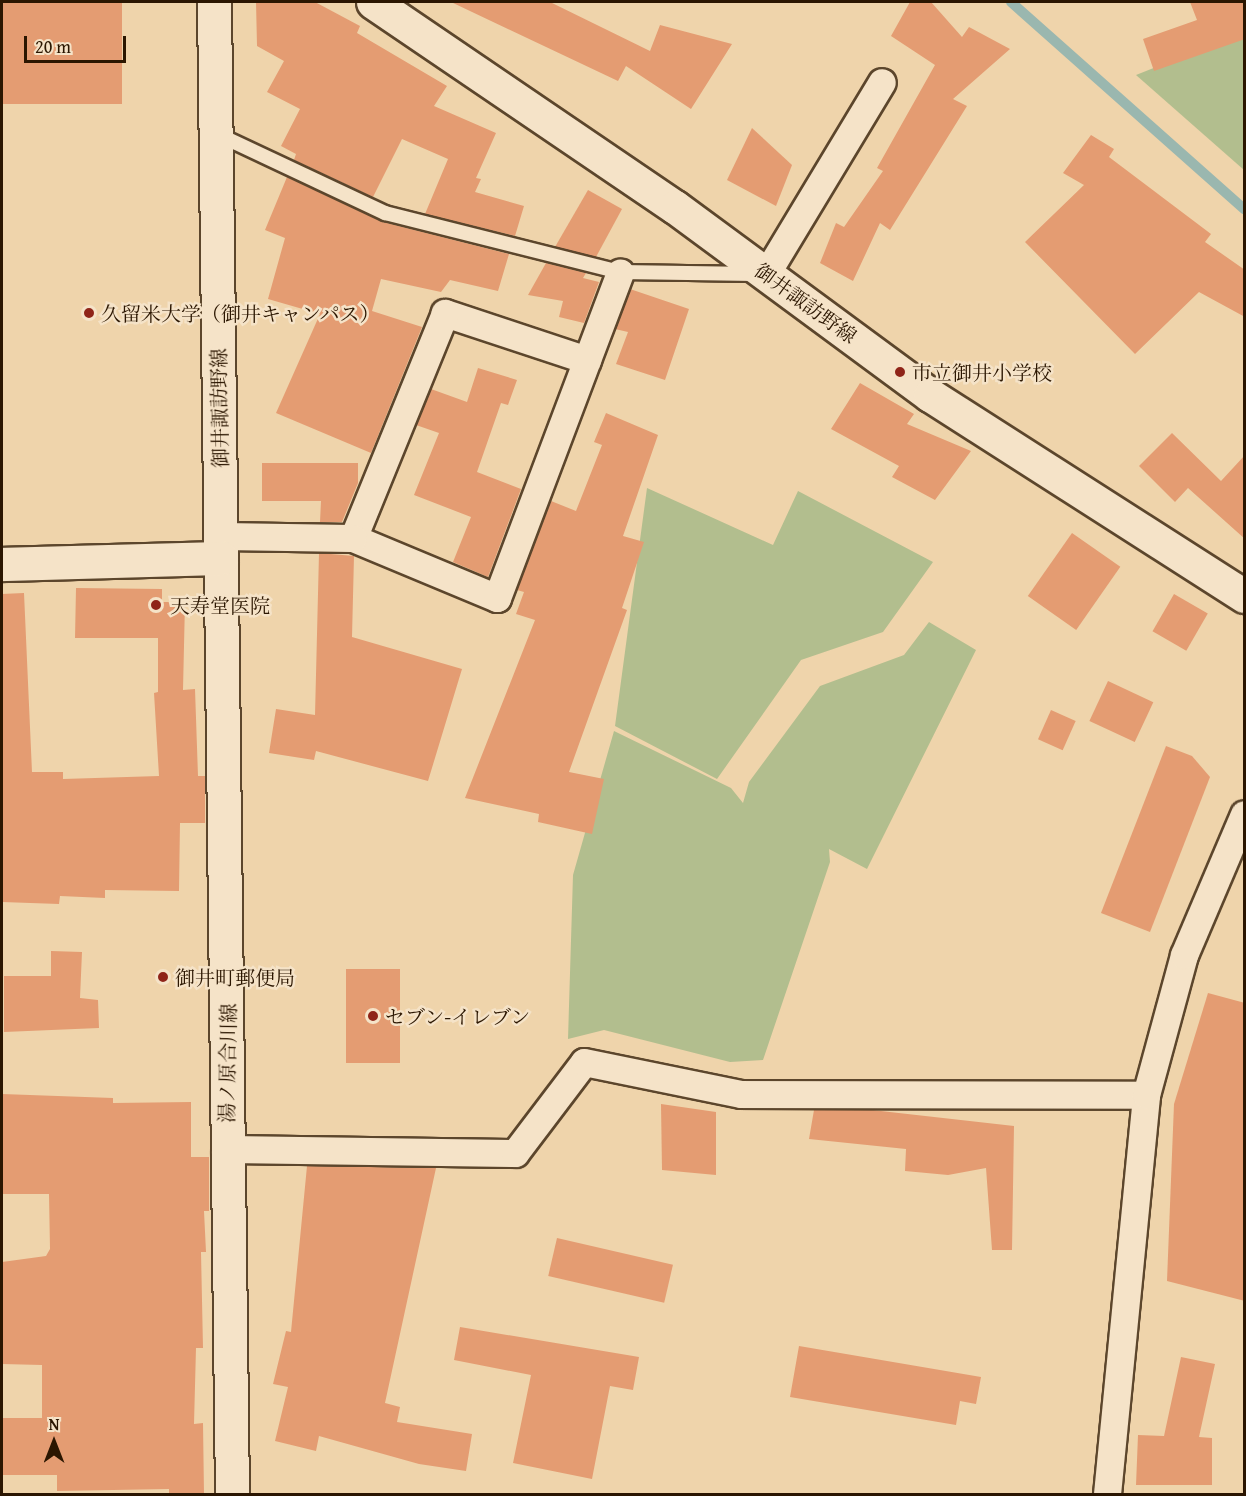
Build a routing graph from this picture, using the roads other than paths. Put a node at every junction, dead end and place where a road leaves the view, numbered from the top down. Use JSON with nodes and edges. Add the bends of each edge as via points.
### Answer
{"nodes":[{"id":1,"x":214,"y":2,"type":"edge"},
{"id":2,"x":373,"y":2,"type":"edge"},
{"id":3,"x":882,"y":82,"type":"dead end"},
{"id":4,"x":216,"y":134,"type":"junction"},
{"id":5,"x":620,"y":272,"type":"junction"},
{"id":6,"x":766,"y":274,"type":"junction"},
{"id":7,"x":587,"y":360,"type":"junction"},
{"id":8,"x":353,"y":538,"type":"junction"},
{"id":9,"x":221,"y":547,"type":"junction"},
{"id":10,"x":2,"y":564,"type":"edge"},
{"id":11,"x":1245,"y":596,"type":"edge"},
{"id":12,"x":1245,"y":814,"type":"edge"},
{"id":13,"x":1146,"y":1095,"type":"junction"},
{"id":14,"x":225,"y":1149,"type":"junction"},
{"id":15,"x":232,"y":1494,"type":"edge"},
{"id":16,"x":1107,"y":1494,"type":"edge"}],
"edges":[{"from":1,"to":4,"type":"main road","name":"御井諏訪野線"},
{"from":2,"to":6,"type":"main road","name":"御井諏訪野線"},
{"from":3,"to":6,"type":"street"},
{"from":4,"to":5,"type":"lane","via":[[385,213]]},
{"from":4,"to":9,"type":"main road","name":"御井諏訪野線"},
{"from":5,"to":6,"type":"lane"},
{"from":5,"to":7,"type":"street"},
{"from":6,"to":11,"type":"main road","name":"御井諏訪野線","via":[[930,395]]},
{"from":7,"to":8,"type":"street","via":[[445,313]]},
{"from":7,"to":8,"type":"street","via":[[496,598]]},
{"from":8,"to":9,"type":"street"},
{"from":9,"to":10,"type":"main road"},
{"from":9,"to":14,"type":"main road","name":"湯ノ原合川線","via":[[230,1098]]},
{"from":12,"to":13,"type":"street","via":[[1184,954]]},
{"from":13,"to":14,"type":"street","via":[[741,1094],[584,1062],[515,1153]]},
{"from":13,"to":16,"type":"street"},
{"from":14,"to":15,"type":"main road","name":"湯ノ原合川線"}]}
